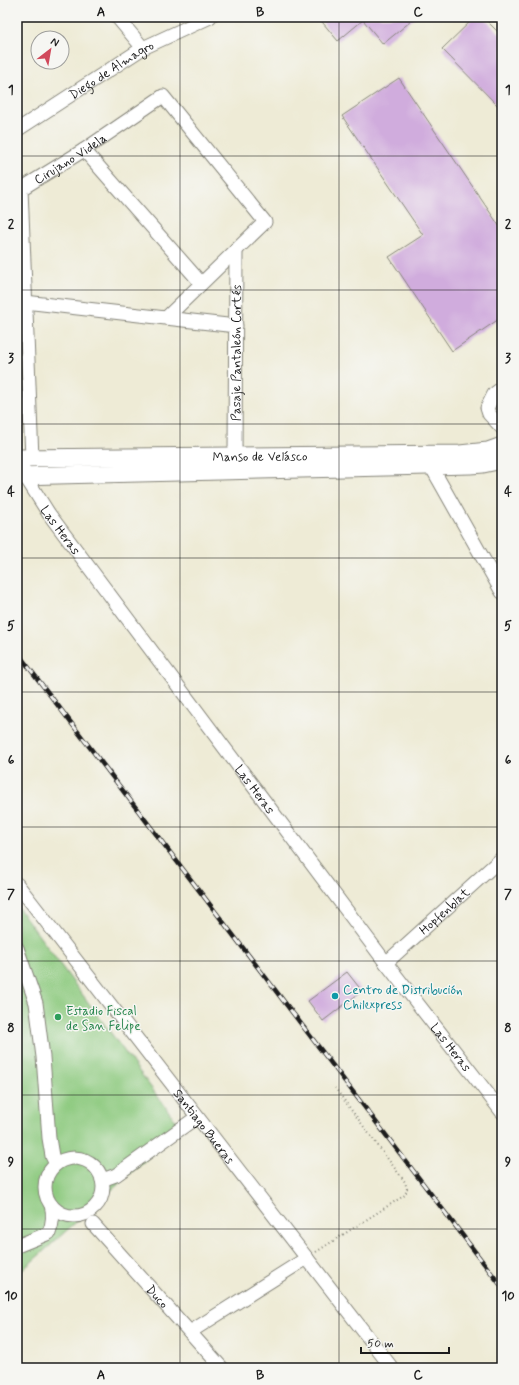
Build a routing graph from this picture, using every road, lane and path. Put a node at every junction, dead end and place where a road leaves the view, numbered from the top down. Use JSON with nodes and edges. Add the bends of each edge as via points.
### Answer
{"nodes":[{"id":1,"x":117,"y":17,"type":"edge"},
{"id":2,"x":210,"y":17,"type":"edge"},
{"id":3,"x":143,"y":48,"type":"junction"},
{"id":4,"x":17,"y":130,"type":"edge"},
{"id":5,"x":84,"y":150,"type":"junction"},
{"id":6,"x":236,"y":250,"type":"junction"},
{"id":7,"x":201,"y":283,"type":"junction"},
{"id":8,"x":25,"y":302,"type":"junction"},
{"id":9,"x":166,"y":318,"type":"junction"},
{"id":10,"x":236,"y":326,"type":"junction"},
{"id":11,"x":502,"y":388,"type":"edge"},
{"id":12,"x":502,"y":428,"type":"edge"},
{"id":13,"x":502,"y":446,"type":"edge"},
{"id":14,"x":235,"y":457,"type":"junction"},
{"id":15,"x":23,"y":458,"type":"edge"},
{"id":16,"x":502,"y":460,"type":"edge"},
{"id":17,"x":431,"y":466,"type":"junction"},
{"id":18,"x":21,"y":476,"type":"edge"},
{"id":19,"x":502,"y":592,"type":"edge"},
{"id":20,"x":502,"y":858,"type":"edge"},
{"id":21,"x":17,"y":884,"type":"edge"},
{"id":22,"x":17,"y":948,"type":"edge"},
{"id":23,"x":386,"y":964,"type":"junction"},
{"id":24,"x":335,"y":1088,"type":"dead end"},
{"id":25,"x":502,"y":1112,"type":"edge"},
{"id":26,"x":197,"y":1117,"type":"junction"},
{"id":27,"x":56,"y":1164,"type":"junction"},
{"id":28,"x":102,"y":1180,"type":"junction"},
{"id":29,"x":51,"y":1205,"type":"junction"},
{"id":30,"x":80,"y":1215,"type":"junction"},
{"id":31,"x":93,"y":1224,"type":"dead end"},
{"id":32,"x":49,"y":1233,"type":"junction"},
{"id":33,"x":17,"y":1246,"type":"edge"},
{"id":34,"x":307,"y":1258,"type":"junction"},
{"id":35,"x":190,"y":1332,"type":"junction"},
{"id":36,"x":222,"y":1368,"type":"edge"},
{"id":37,"x":392,"y":1368,"type":"edge"}],
"edges":[{"from":1,"to":3,"type":"street"},
{"from":2,"to":3,"type":"street","name":"Diego de Almagro"},
{"from":3,"to":4,"type":"street","name":"Diego de Almagro"},
{"from":5,"to":6,"type":"street","name":"Cirujano Videla","via":[[163,96],[265,222]]},
{"from":5,"to":7,"type":"street"},
{"from":5,"to":8,"type":"street","name":"Cirujano Videla","via":[[21,189]]},
{"from":6,"to":7,"type":"street"},
{"from":6,"to":10,"type":"street","name":"Pasaje Pantaleón Cortés"},
{"from":7,"to":9,"type":"street"},
{"from":8,"to":9,"type":"street"},
{"from":8,"to":15,"type":"street","name":"Cirujano Videla"},
{"from":9,"to":10,"type":"street"},
{"from":10,"to":14,"type":"street","name":"Pasaje Pantaleón Cortés"},
{"from":11,"to":12,"type":"street","via":[[494,394],[487,408]]},
{"from":13,"to":14,"type":"main road","name":"Manso de Velásco","via":[[488,451],[460,454]]},
{"from":14,"to":15,"type":"main road","name":"Manso de Velásco"},
{"from":15,"to":18,"type":"street","name":"Las Heras"},
{"from":16,"to":17,"type":"main road","name":"Manso de Velásco","via":[[483,464]]},
{"from":17,"to":18,"type":"main road","name":"Manso de Velásco"},
{"from":17,"to":19,"type":"street"},
{"from":18,"to":23,"type":"street","name":"Las Heras"},
{"from":20,"to":23,"type":"street","name":"Hopfenblat"},
{"from":21,"to":26,"type":"street","name":"Santiago Bueras"},
{"from":22,"to":27,"type":"street","via":[[36,1003],[49,1138]]},
{"from":23,"to":25,"type":"street","name":"Las Heras"},
{"from":24,"to":34,"type":"path","via":[[405,1182],[406,1189],[404,1195]]},
{"from":26,"to":28,"type":"street","via":[[116,1175]]},
{"from":26,"to":34,"type":"street","name":"Santiago Bueras"},
{"from":27,"to":28,"type":"street","via":[[63,1160],[79,1158],[94,1166]]},
{"from":27,"to":29,"type":"street","via":[[46,1179],[46,1197]]},
{"from":28,"to":30,"type":"street","via":[[102,1195],[98,1202],[87,1213]]},
{"from":29,"to":30,"type":"street","via":[[64,1214]]},
{"from":29,"to":32,"type":"street","via":[[53,1220]]},
{"from":30,"to":32,"type":"street"},
{"from":31,"to":35,"type":"street","name":"Duco"},
{"from":32,"to":33,"type":"street"},
{"from":34,"to":35,"type":"street"},
{"from":34,"to":37,"type":"street","name":"Santiago Bueras"},
{"from":35,"to":36,"type":"street","name":"Duco"}]}
